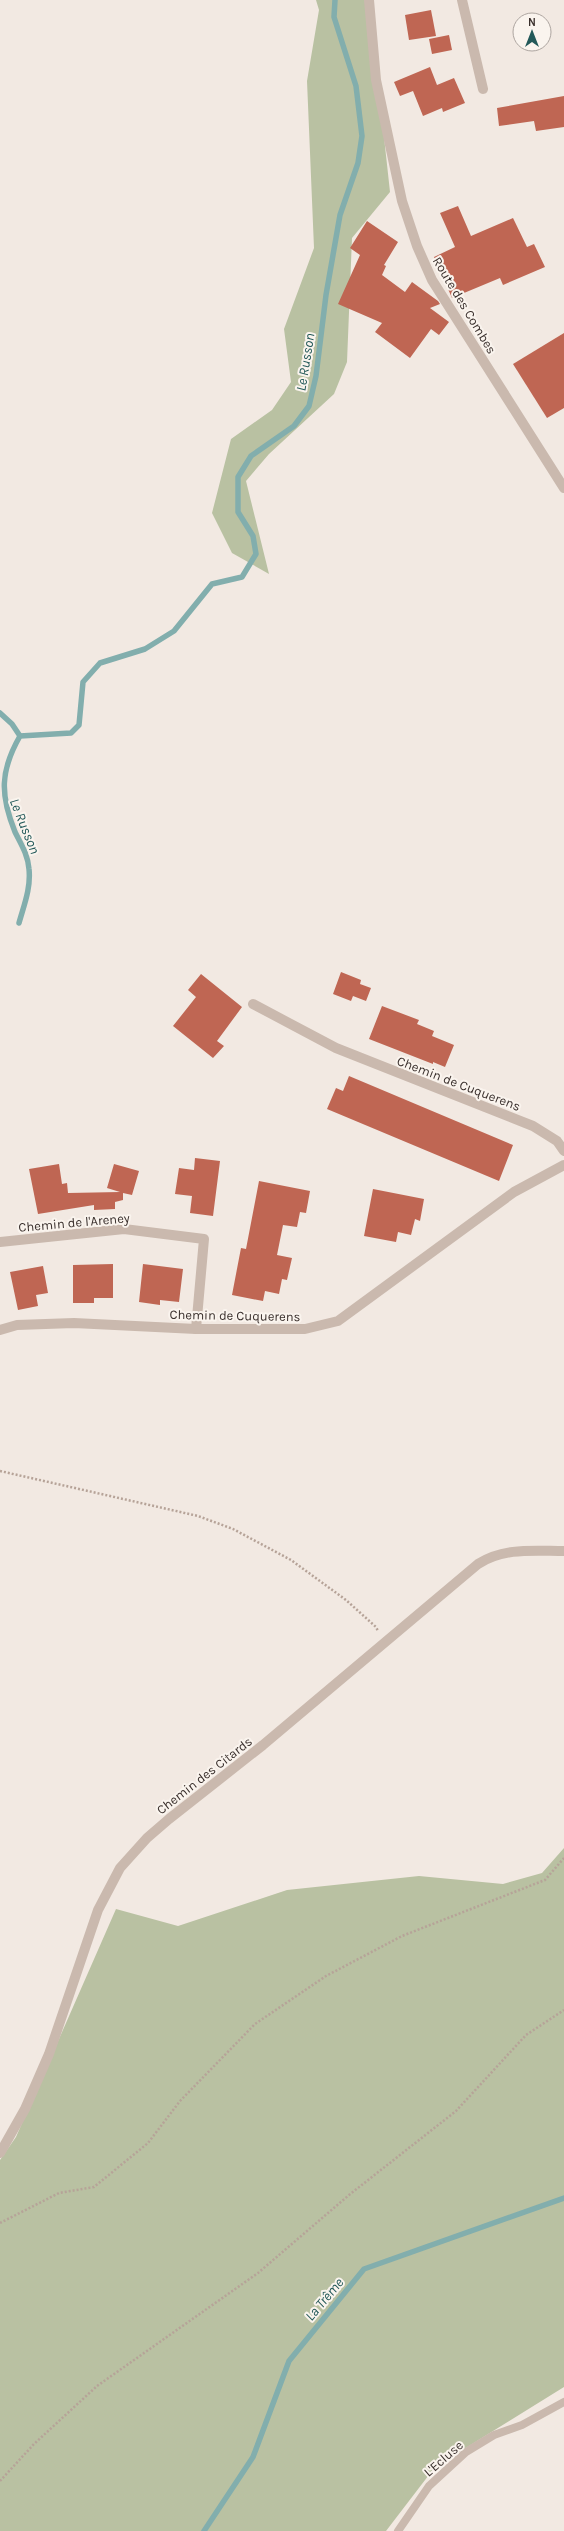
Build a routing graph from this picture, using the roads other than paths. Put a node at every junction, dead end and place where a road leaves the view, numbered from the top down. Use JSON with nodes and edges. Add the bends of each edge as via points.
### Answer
{"nodes":[{"id":1,"x":369,"y":0,"type":"edge"},
{"id":2,"x":462,"y":0,"type":"edge"},
{"id":3,"x":483,"y":89,"type":"dead end"},
{"id":4,"x":564,"y":488,"type":"edge"},
{"id":5,"x":253,"y":1004,"type":"dead end"},
{"id":6,"x":564,"y":1151,"type":"edge"},
{"id":7,"x":564,"y":1165,"type":"edge"},
{"id":8,"x":0,"y":1242,"type":"edge"},
{"id":9,"x":196,"y":1329,"type":"junction"},
{"id":10,"x":0,"y":1330,"type":"edge"},
{"id":11,"x":564,"y":1552,"type":"edge"},
{"id":12,"x":0,"y":2153,"type":"edge"},
{"id":13,"x":564,"y":2402,"type":"edge"},
{"id":14,"x":398,"y":2531,"type":"edge"}],
"edges":[{"from":1,"to":4,"type":"street","name":"Route des Combes","via":[[376,80],[402,201],[417,246],[432,280]]},
{"from":2,"to":3,"type":"street"},
{"from":5,"to":6,"type":"street","name":"Chemin de Cuquerens","via":[[336,1048],[533,1126],[557,1141]]},
{"from":7,"to":9,"type":"street","name":"Chemin de Cuquerens","via":[[514,1192],[338,1322],[305,1329]]},
{"from":8,"to":9,"type":"street","name":"Chemin de l'Areney","via":[[124,1228],[204,1239]]},
{"from":9,"to":10,"type":"street","name":"Chemin de Cuquerens","via":[[74,1323],[17,1325]]},
{"from":11,"to":12,"type":"street","name":"Chemin des Citards","via":[[508,1552],[486,1559],[147,1838],[120,1868],[98,1910],[49,2054],[25,2109]]},
{"from":13,"to":14,"type":"lane","name":"L'Ecluse","via":[[522,2425],[494,2435],[466,2452],[429,2486]]}]}
